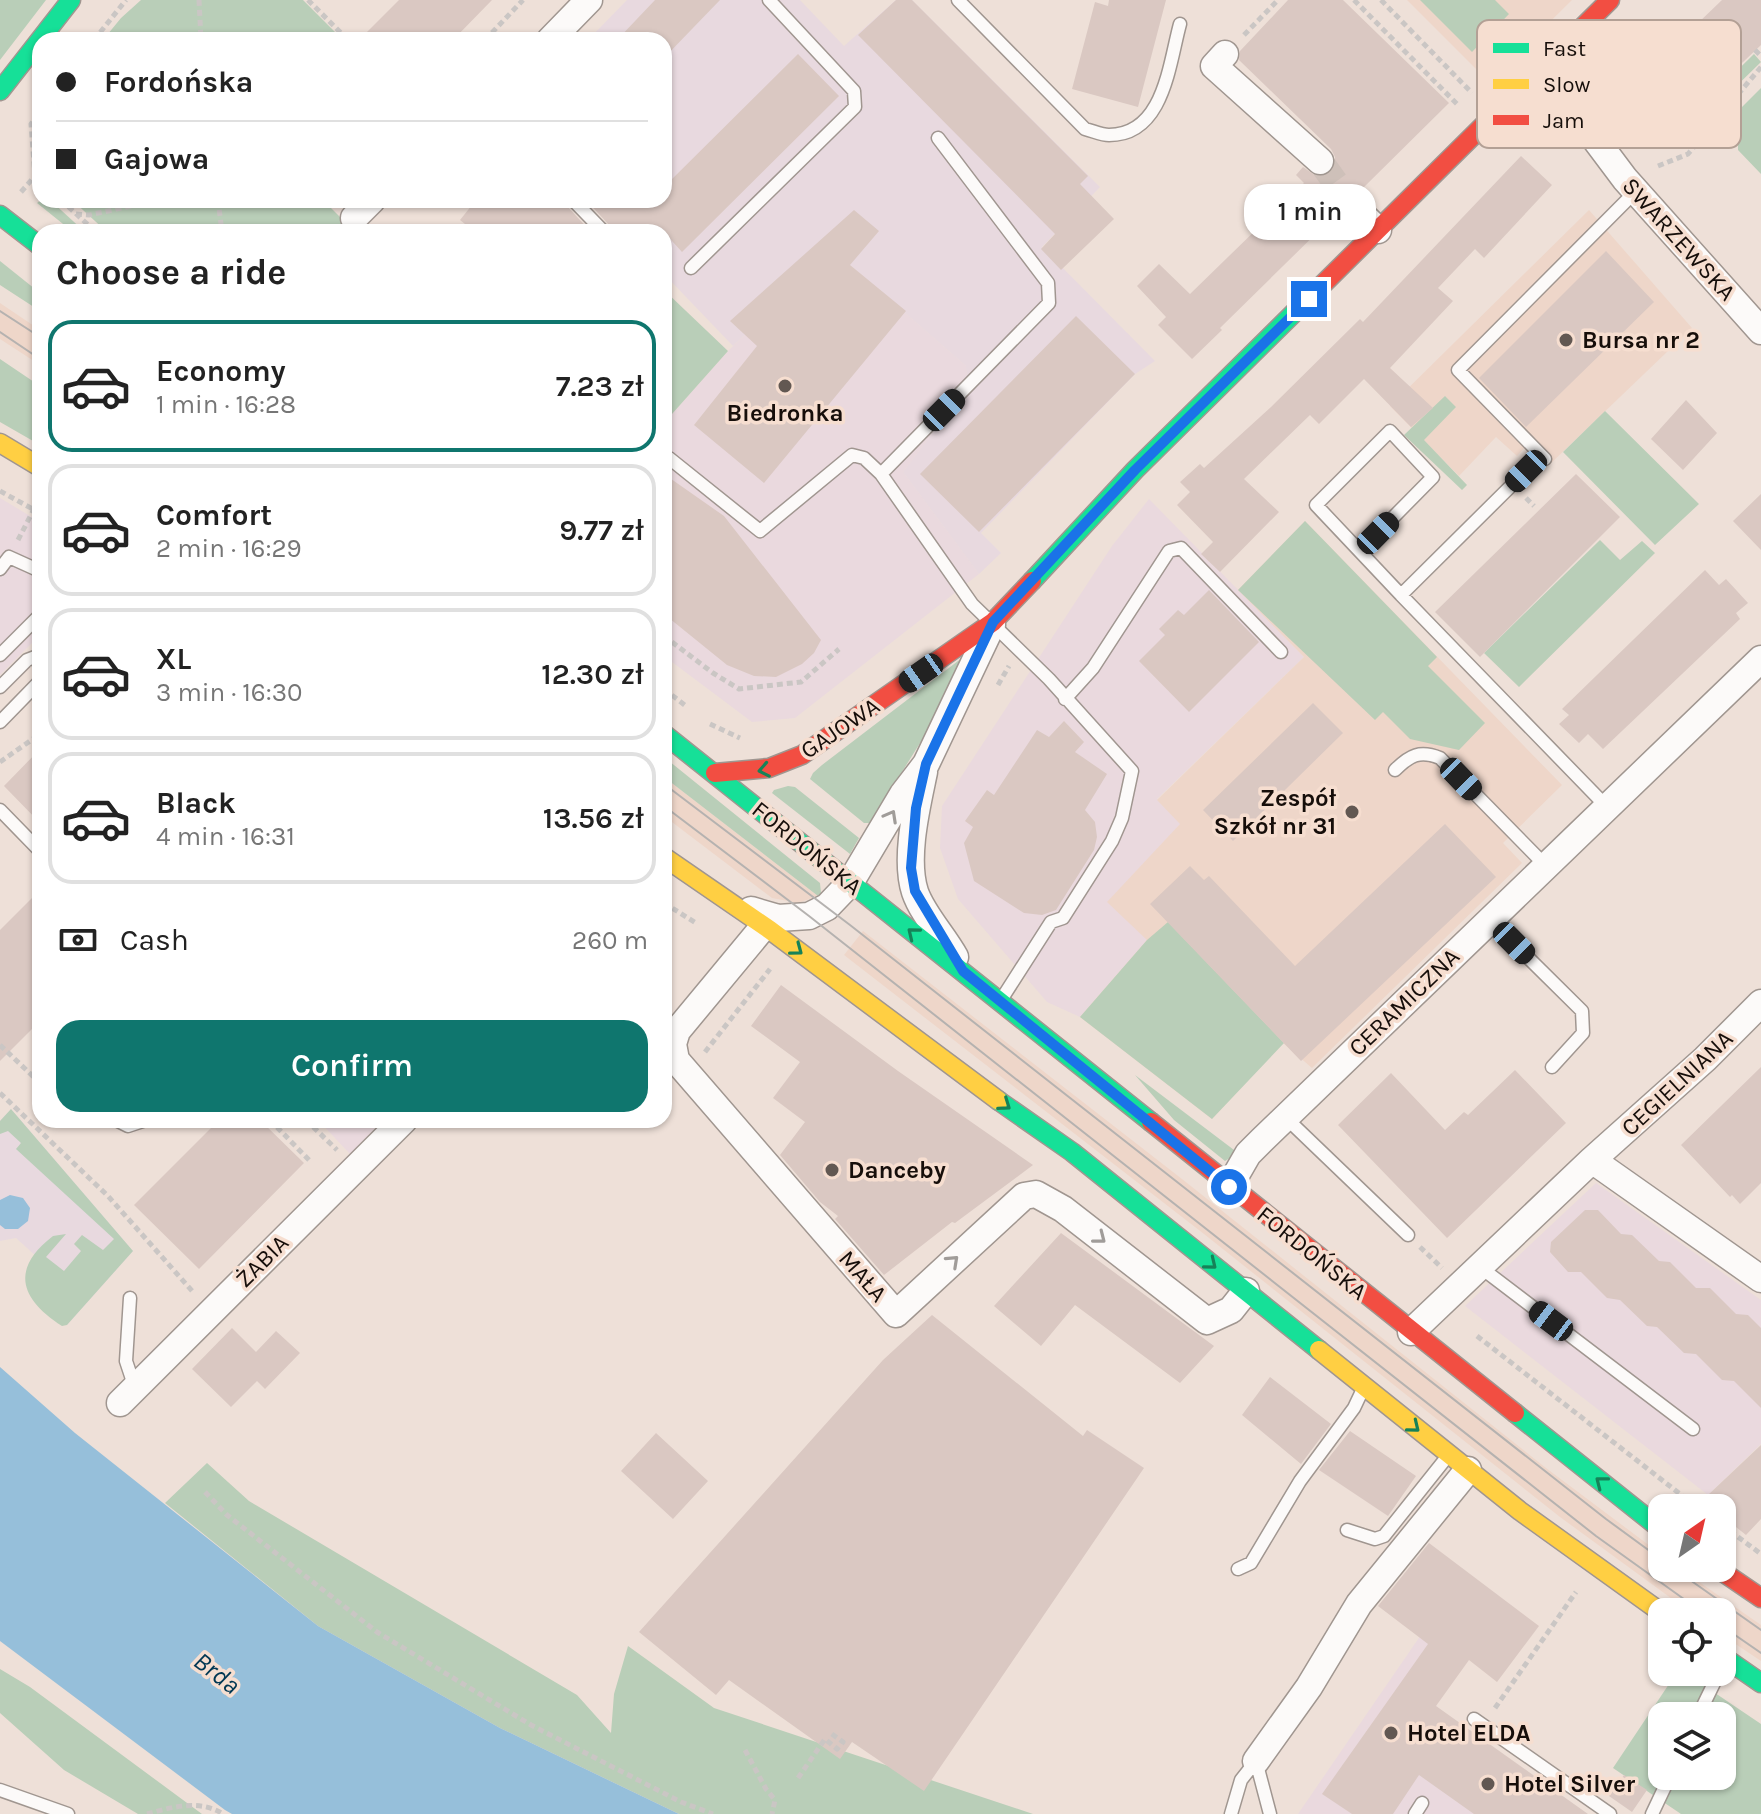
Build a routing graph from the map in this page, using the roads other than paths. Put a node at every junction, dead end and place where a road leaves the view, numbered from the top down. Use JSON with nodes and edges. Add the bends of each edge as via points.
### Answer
{"nodes":[{"id":1,"x":71,"y":0,"type":"edge"},
{"id":2,"x":589,"y":0,"type":"edge"},
{"id":3,"x":769,"y":0,"type":"edge"},
{"id":4,"x":958,"y":0,"type":"edge"},
{"id":5,"x":1610,"y":0,"type":"edge"},
{"id":6,"x":1590,"y":20,"type":"edge"},
{"id":7,"x":1180,"y":24,"type":"dead end"},
{"id":8,"x":46,"y":32,"type":"edge"},
{"id":9,"x":558,"y":32,"type":"edge"},
{"id":10,"x":32,"y":50,"type":"edge"},
{"id":11,"x":1225,"y":54,"type":"road end"},
{"id":12,"x":0,"y":91,"type":"edge"},
{"id":13,"x":1477,"y":132,"type":"edge"},
{"id":14,"x":938,"y":138,"type":"dead end"},
{"id":15,"x":1603,"y":148,"type":"edge"},
{"id":16,"x":1320,"y":161,"type":"tunnel mouth"},
{"id":17,"x":1636,"y":191,"type":"junction"},
{"id":18,"x":1352,"y":205,"type":"tunnel mouth"},
{"id":19,"x":581,"y":208,"type":"edge"},
{"id":20,"x":0,"y":215,"type":"edge"},
{"id":21,"x":596,"y":224,"type":"edge"},
{"id":22,"x":1378,"y":230,"type":"junction"},
{"id":23,"x":32,"y":240,"type":"edge"},
{"id":24,"x":691,"y":268,"type":"dead end"},
{"id":25,"x":1761,"y":331,"type":"edge"},
{"id":26,"x":0,"y":443,"type":"edge"},
{"id":27,"x":1545,"y":459,"type":"dead end"},
{"id":28,"x":672,"y":460,"type":"edge"},
{"id":29,"x":32,"y":462,"type":"edge"},
{"id":30,"x":1526,"y":471,"type":"dead end"},
{"id":31,"x":881,"y":474,"type":"junction"},
{"id":32,"x":1360,"y":551,"type":"junction"},
{"id":33,"x":32,"y":567,"type":"edge"},
{"id":34,"x":0,"y":569,"type":"edge"},
{"id":35,"x":1401,"y":595,"type":"junction"},
{"id":36,"x":993,"y":622,"type":"junction"},
{"id":37,"x":32,"y":623,"type":"edge"},
{"id":38,"x":1281,"y":652,"type":"dead end"},
{"id":39,"x":0,"y":655,"type":"edge"},
{"id":40,"x":32,"y":658,"type":"edge"},
{"id":41,"x":1761,"y":659,"type":"edge"},
{"id":42,"x":0,"y":687,"type":"edge"},
{"id":43,"x":32,"y":689,"type":"edge"},
{"id":44,"x":1065,"y":699,"type":"junction"},
{"id":45,"x":0,"y":722,"type":"edge"},
{"id":46,"x":672,"y":740,"type":"edge"},
{"id":47,"x":926,"y":764,"type":"junction"},
{"id":48,"x":1395,"y":770,"type":"dead end"},
{"id":49,"x":715,"y":773,"type":"junction"},
{"id":50,"x":1607,"y":807,"type":"junction"},
{"id":51,"x":2,"y":817,"type":"edge"},
{"id":52,"x":32,"y":844,"type":"edge"},
{"id":53,"x":672,"y":862,"type":"edge"},
{"id":54,"x":1546,"y":866,"type":"junction"},
{"id":55,"x":850,"y":883,"type":"junction"},
{"id":56,"x":736,"y":906,"type":"junction"},
{"id":57,"x":1490,"y":920,"type":"junction"},
{"id":58,"x":764,"y":926,"type":"junction"},
{"id":59,"x":991,"y":996,"type":"junction"},
{"id":60,"x":1761,"y":1003,"type":"edge"},
{"id":61,"x":672,"y":1022,"type":"edge"},
{"id":62,"x":672,"y":1037,"type":"edge"},
{"id":63,"x":1552,"y":1067,"type":"dead end"},
{"id":64,"x":1285,"y":1117,"type":"junction"},
{"id":65,"x":396,"y":1128,"type":"edge"},
{"id":66,"x":1592,"y":1160,"type":"junction"},
{"id":67,"x":1229,"y":1187,"type":"junction"},
{"id":68,"x":1408,"y":1235,"type":"road end"},
{"id":69,"x":1480,"y":1267,"type":"junction"},
{"id":70,"x":1761,"y":1279,"type":"edge"},
{"id":71,"x":1246,"y":1291,"type":"junction"},
{"id":72,"x":130,"y":1298,"type":"dead end"},
{"id":73,"x":1411,"y":1332,"type":"junction"},
{"id":74,"x":1364,"y":1386,"type":"junction"},
{"id":75,"x":127,"y":1396,"type":"joint"},
{"id":76,"x":1693,"y":1429,"type":"dead end"},
{"id":77,"x":1458,"y":1462,"type":"junction"},
{"id":78,"x":1648,"y":1519,"type":"edge"},
{"id":79,"x":1347,"y":1530,"type":"dead end"},
{"id":80,"x":1238,"y":1569,"type":"dead end"},
{"id":81,"x":1736,"y":1581,"type":"edge"},
{"id":82,"x":1761,"y":1598,"type":"edge"},
{"id":83,"x":1648,"y":1603,"type":"edge"},
{"id":84,"x":1736,"y":1666,"type":"edge"},
{"id":85,"x":1761,"y":1683,"type":"edge"},
{"id":86,"x":1478,"y":1722,"type":"road end"},
{"id":87,"x":1256,"y":1761,"type":"junction"},
{"id":88,"x":0,"y":1790,"type":"edge"},
{"id":89,"x":1663,"y":1790,"type":"edge"},
{"id":90,"x":68,"y":1814,"type":"edge"},
{"id":91,"x":1231,"y":1814,"type":"edge"},
{"id":92,"x":1270,"y":1814,"type":"edge"},
{"id":93,"x":1610,"y":1814,"type":"edge"},
{"id":94,"x":1652,"y":1814,"type":"edge"}],
"edges":[{"from":1,"to":8,"type":"main road"},
{"from":2,"to":9,"type":"street"},
{"from":3,"to":24,"type":"lane","via":[[854,91],[855,107]]},
{"from":4,"to":7,"type":"lane","via":[[1085,129],[1109,135],[1136,129],[1149,117],[1160,99]]},
{"from":5,"to":6,"type":"main road","name":"GAJOWA"},
{"from":10,"to":12,"type":"main road"},
{"from":11,"to":16,"type":"street","via":[[1214,66]]},
{"from":13,"to":22,"type":"main road","name":"GAJOWA"},
{"from":14,"to":31,"type":"lane","via":[[1048,283],[1049,303]]},
{"from":15,"to":17,"type":"street","name":"SWARZEWSKA"},
{"from":17,"to":25,"type":"street","name":"SWARZEWSKA"},
{"from":17,"to":27,"type":"lane","via":[[1458,370]]},
{"from":18,"to":22,"type":"street"},
{"from":19,"to":21,"type":"lane"},
{"from":20,"to":23,"type":"main road"},
{"from":22,"to":36,"type":"main road","name":"GAJOWA","via":[[1135,470]]},
{"from":26,"to":29,"type":"main road"},
{"from":28,"to":31,"type":"lane","via":[[760,531],[852,455],[864,458]]},
{"from":30,"to":35,"type":"lane"},
{"from":31,"to":36,"type":"lane","via":[[972,604]]},
{"from":32,"to":32,"type":"lane","via":[[1316,505],[1390,431],[1433,477]]},
{"from":32,"to":35,"type":"lane"},
{"from":33,"to":34,"type":"lane","via":[[9,557]]},
{"from":35,"to":50,"type":"lane"},
{"from":36,"to":44,"type":"lane"},
{"from":36,"to":47,"type":"street","name":"GAJOWA"},
{"from":36,"to":49,"type":"main road","name":"GAJOWA","one_way":true,"via":[[780,767]]},
{"from":37,"to":39,"type":"lane"},
{"from":38,"to":44,"type":"lane","via":[[1181,548],[1169,551],[1093,668]]},
{"from":40,"to":42,"type":"lane"},
{"from":41,"to":50,"type":"street","name":"CERAMICZNA"},
{"from":43,"to":45,"type":"lane"},
{"from":44,"to":59,"type":"lane","via":[[1132,771],[1122,818],[1063,918],[1051,922]]},
{"from":46,"to":49,"type":"main road","name":"FORDOŃSKA"},
{"from":55,"to":47,"type":"street","name":"GAJOWA","one_way":true},
{"from":47,"to":59,"type":"street","name":"GAJOWA","via":[[915,821],[915,891],[963,971]]},
{"from":48,"to":54,"type":"lane","via":[[1407,758],[1425,752],[1440,758]]},
{"from":49,"to":55,"type":"main road","name":"FORDOŃSKA"},
{"from":50,"to":54,"type":"street","name":"CERAMICZNA"},
{"from":51,"to":52,"type":"lane"},
{"from":53,"to":56,"type":"main road"},
{"from":54,"to":57,"type":"street","name":"CERAMICZNA"},
{"from":55,"to":56,"type":"street","name":"GAJOWA","via":[[827,907],[809,916],[778,918]]},
{"from":59,"to":55,"type":"main road","name":"FORDOŃSKA","one_way":true},
{"from":56,"to":58,"type":"main road"},
{"from":57,"to":63,"type":"lane","via":[[1582,1011],[1583,1033]]},
{"from":57,"to":64,"type":"street","name":"CERAMICZNA"},
{"from":58,"to":61,"type":"street","name":"MAŁA"},
{"from":58,"to":71,"type":"main road","one_way":true,"via":[[1072,1152]]},
{"from":59,"to":67,"type":"main road","name":"FORDOŃSKA"},
{"from":60,"to":66,"type":"street","name":"CEGIELNIANA"},
{"from":62,"to":71,"type":"street","name":"MAŁA","one_way":true,"via":[[676,1060],[896,1314],[1024,1196],[1036,1194],[1063,1209],[1207,1321],[1231,1310]]},
{"from":64,"to":67,"type":"street","name":"CERAMICZNA","via":[[1248,1154]]},
{"from":64,"to":68,"type":"lane"},
{"from":65,"to":75,"type":"street","name":"ŻABIA"},
{"from":66,"to":69,"type":"street","name":"CEGIELNIANA"},
{"from":66,"to":70,"type":"street"},
{"from":67,"to":73,"type":"main road","name":"FORDOŃSKA"},
{"from":69,"to":73,"type":"street","name":"CEGIELNIANA"},
{"from":69,"to":76,"type":"lane"},
{"from":71,"to":74,"type":"main road"},
{"from":72,"to":75,"type":"lane"},
{"from":78,"to":73,"type":"main road","name":"FORDOŃSKA","one_way":true},
{"from":74,"to":77,"type":"main road","one_way":true},
{"from":74,"to":80,"type":"lane","via":[[1251,1563]]},
{"from":77,"to":79,"type":"lane","via":[[1384,1536],[1375,1539]]},
{"from":77,"to":83,"type":"main road"},
{"from":77,"to":87,"type":"street"},
{"from":81,"to":82,"type":"main road"},
{"from":84,"to":85,"type":"main road"},
{"from":86,"to":93,"type":"lane"},
{"from":87,"to":91,"type":"lane","via":[[1241,1780]]},
{"from":87,"to":92,"type":"lane"},
{"from":88,"to":90,"type":"lane"},
{"from":89,"to":94,"type":"lane"}]}
